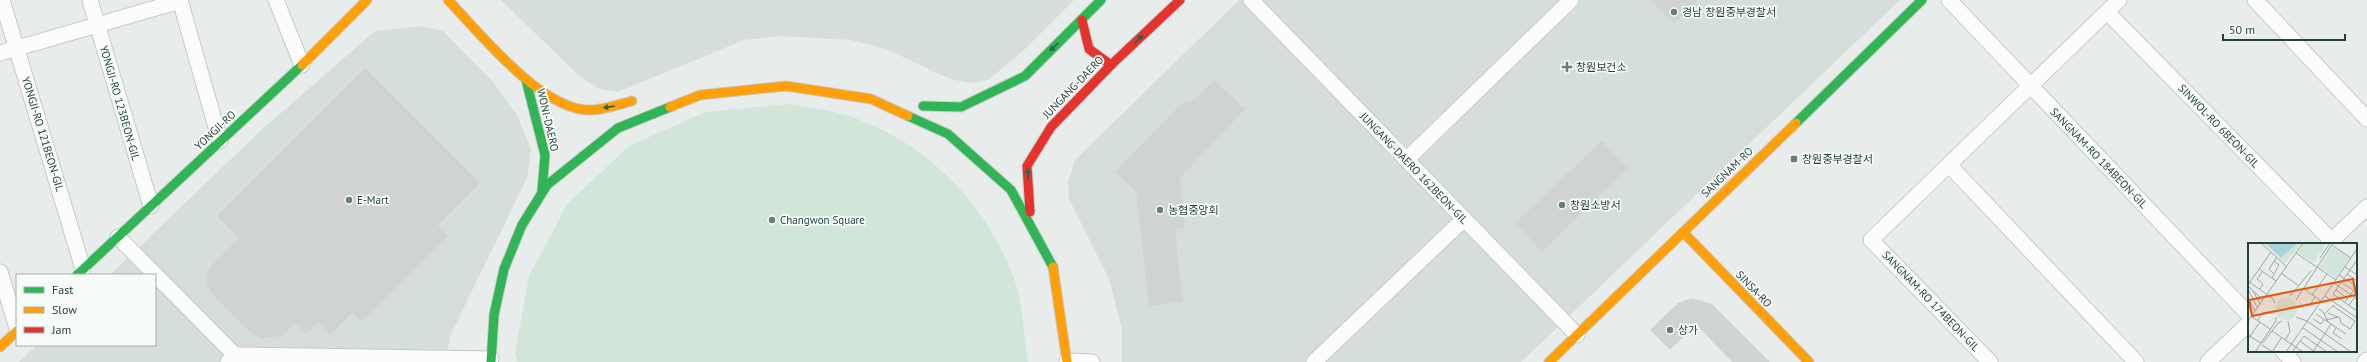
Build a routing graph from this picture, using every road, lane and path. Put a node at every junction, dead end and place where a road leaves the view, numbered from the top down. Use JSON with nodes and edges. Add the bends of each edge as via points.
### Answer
{"nodes":[{"id":1,"x":2,"y":0,"type":"edge"},
{"id":2,"x":90,"y":0,"type":"edge"},
{"id":3,"x":276,"y":0,"type":"edge"},
{"id":4,"x":367,"y":0,"type":"edge"},
{"id":5,"x":448,"y":0,"type":"edge"},
{"id":6,"x":1100,"y":0,"type":"edge"},
{"id":7,"x":1180,"y":0,"type":"edge"},
{"id":8,"x":1251,"y":0,"type":"edge"},
{"id":9,"x":1571,"y":0,"type":"edge"},
{"id":10,"x":1922,"y":0,"type":"edge"},
{"id":11,"x":1949,"y":0,"type":"edge"},
{"id":12,"x":2119,"y":0,"type":"edge"},
{"id":13,"x":2255,"y":0,"type":"edge"},
{"id":14,"x":180,"y":1,"type":"edge"},
{"id":15,"x":2107,"y":12,"type":"junction"},
{"id":16,"x":1082,"y":20,"type":"junction"},
{"id":17,"x":97,"y":25,"type":"junction"},
{"id":18,"x":16,"y":48,"type":"junction"},
{"id":19,"x":0,"y":53,"type":"edge"},
{"id":20,"x":302,"y":65,"type":"junction"},
{"id":21,"x":1111,"y":65,"type":"junction"},
{"id":22,"x":526,"y":80,"type":"junction"},
{"id":23,"x":2031,"y":86,"type":"junction"},
{"id":24,"x":913,"y":101,"type":"dead end"},
{"id":25,"x":922,"y":106,"type":"junction"},
{"id":26,"x":623,"y":114,"type":"dead end"},
{"id":27,"x":938,"y":116,"type":"dead end"},
{"id":28,"x":2367,"y":119,"type":"edge"},
{"id":29,"x":614,"y":120,"type":"dead end"},
{"id":30,"x":949,"y":123,"type":"dead end"},
{"id":31,"x":964,"y":135,"type":"dead end"},
{"id":32,"x":220,"y":141,"type":"junction"},
{"id":33,"x":978,"y":148,"type":"dead end"},
{"id":34,"x":1406,"y":160,"type":"junction"},
{"id":35,"x":1949,"y":165,"type":"junction"},
{"id":36,"x":542,"y":191,"type":"junction"},
{"id":37,"x":150,"y":206,"type":"junction"},
{"id":38,"x":2367,"y":207,"type":"edge"},
{"id":39,"x":1030,"y":213,"type":"junction"},
{"id":40,"x":1464,"y":218,"type":"junction"},
{"id":41,"x":1683,"y":232,"type":"junction"},
{"id":42,"x":118,"y":236,"type":"junction"},
{"id":43,"x":2329,"y":242,"type":"edge"},
{"id":44,"x":0,"y":272,"type":"edge"},
{"id":45,"x":80,"y":272,"type":"edge"},
{"id":46,"x":154,"y":274,"type":"edge"},
{"id":47,"x":156,"y":277,"type":"edge"},
{"id":48,"x":2248,"y":314,"type":"edge"},
{"id":49,"x":2248,"y":324,"type":"edge"},
{"id":50,"x":16,"y":325,"type":"edge"},
{"id":51,"x":16,"y":332,"type":"edge"},
{"id":52,"x":1577,"y":335,"type":"junction"},
{"id":53,"x":0,"y":347,"type":"edge"},
{"id":54,"x":2284,"y":352,"type":"edge"},
{"id":55,"x":232,"y":358,"type":"edge"},
{"id":56,"x":491,"y":360,"type":"edge"},
{"id":57,"x":1067,"y":362,"type":"edge"},
{"id":58,"x":1092,"y":362,"type":"edge"},
{"id":59,"x":1314,"y":362,"type":"edge"},
{"id":60,"x":1549,"y":362,"type":"edge"},
{"id":61,"x":1809,"y":362,"type":"edge"},
{"id":62,"x":1990,"y":362,"type":"edge"},
{"id":63,"x":2136,"y":362,"type":"edge"},
{"id":64,"x":2208,"y":362,"type":"edge"},
{"id":65,"x":2293,"y":362,"type":"edge"}],
"edges":[{"from":1,"to":18,"type":"street","name":"YONGJI-RO 121BEON-GIL"},
{"from":2,"to":17,"type":"street","name":"YONGJI-RO 123BEON-GIL"},
{"from":3,"to":20,"type":"street"},
{"from":4,"to":20,"type":"main road","name":"YONGJI-RO"},
{"from":5,"to":22,"type":"main road","name":"WONI-DAERO"},
{"from":6,"to":16,"type":"main road"},
{"from":21,"to":7,"type":"main road","name":"JUNGANG-DAERO","one_way":true},
{"from":8,"to":34,"type":"street","name":"JUNGANG-DAERO 162BEON-GIL"},
{"from":9,"to":34,"type":"street"},
{"from":10,"to":41,"type":"main road","name":"SANGNAM-RO"},
{"from":11,"to":23,"type":"street","name":"SANGNAM-RO 184BEON-GIL"},
{"from":12,"to":15,"type":"street"},
{"from":13,"to":28,"type":"street"},
{"from":14,"to":17,"type":"street"},
{"from":14,"to":32,"type":"street"},
{"from":15,"to":23,"type":"street"},
{"from":15,"to":43,"type":"street","name":"SINWOL-RO 6BEON-GIL"},
{"from":16,"to":21,"type":"main road","via":[[1089,49]]},
{"from":16,"to":25,"type":"main road","one_way":true,"via":[[1025,76],[960,108]]},
{"from":17,"to":18,"type":"street"},
{"from":17,"to":37,"type":"street","name":"YONGJI-RO 123BEON-GIL"},
{"from":18,"to":19,"type":"street"},
{"from":18,"to":45,"type":"street","name":"YONGJI-RO 121BEON-GIL"},
{"from":20,"to":32,"type":"main road","name":"YONGJI-RO"},
{"from":39,"to":21,"type":"main road","name":"JUNGANG-DAERO","one_way":true,"via":[[1027,166],[1051,127]]},
{"from":26,"to":22,"type":"main road","name":"WONI-DAERO","one_way":true,"via":[[643,100],[593,110],[566,106]]},
{"from":22,"to":36,"type":"main road","name":"WONI-DAERO","via":[[545,155]]},
{"from":23,"to":35,"type":"street"},
{"from":23,"to":48,"type":"street","name":"SANGNAM-RO 184BEON-GIL"},
{"from":24,"to":25,"type":"main road"},
{"from":25,"to":27,"type":"main road"},
{"from":29,"to":36,"type":"main road","via":[[575,152]]},
{"from":30,"to":31,"type":"main road"},
{"from":32,"to":37,"type":"main road","name":"YONGJI-RO"},
{"from":33,"to":39,"type":"main road","via":[[1008,181]]},
{"from":34,"to":40,"type":"street","name":"JUNGANG-DAERO 162BEON-GIL"},
{"from":35,"to":62,"type":"street","name":"SANGNAM-RO 174BEON-GIL","via":[[1871,240]]},
{"from":35,"to":63,"type":"street"},
{"from":36,"to":56,"type":"main road","via":[[520,230],[504,271],[493,320]]},
{"from":37,"to":42,"type":"main road","name":"YONGJI-RO"},
{"from":38,"to":43,"type":"street"},
{"from":39,"to":57,"type":"main road","via":[[1044,241],[1059,284],[1066,330]]},
{"from":40,"to":52,"type":"street","name":"JUNGANG-DAERO 162BEON-GIL"},
{"from":40,"to":59,"type":"street"},
{"from":41,"to":52,"type":"main road","name":"SANGNAM-RO"},
{"from":41,"to":61,"type":"main road","name":"SINSA-RO"},
{"from":42,"to":45,"type":"main road","name":"YONGJI-RO"},
{"from":42,"to":46,"type":"street"},
{"from":44,"to":50,"type":"street"},
{"from":47,"to":55,"type":"street"},
{"from":49,"to":64,"type":"street"},
{"from":51,"to":53,"type":"main road"},
{"from":52,"to":60,"type":"main road","name":"SANGNAM-RO"},
{"from":54,"to":65,"type":"street"},
{"from":55,"to":56,"type":"street"},
{"from":57,"to":58,"type":"street"}]}
